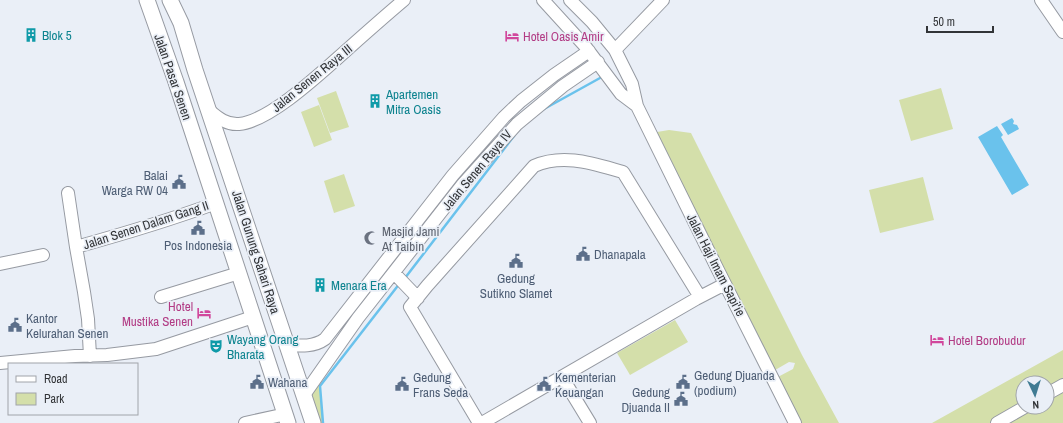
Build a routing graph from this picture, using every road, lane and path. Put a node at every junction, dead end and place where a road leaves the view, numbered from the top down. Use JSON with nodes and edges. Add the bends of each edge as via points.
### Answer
{"nodes":[{"id":1,"x":147,"y":0,"type":"edge"},
{"id":2,"x":170,"y":0,"type":"edge"},
{"id":3,"x":177,"y":0,"type":"edge"},
{"id":4,"x":404,"y":0,"type":"edge"},
{"id":5,"x":543,"y":0,"type":"edge"},
{"id":6,"x":570,"y":0,"type":"edge"},
{"id":7,"x":663,"y":0,"type":"edge"},
{"id":8,"x":1040,"y":0,"type":"edge"},
{"id":9,"x":181,"y":23,"type":"junction"},
{"id":10,"x":1063,"y":32,"type":"edge"},
{"id":11,"x":615,"y":50,"type":"junction"},
{"id":12,"x":589,"y":51,"type":"junction"},
{"id":13,"x":598,"y":62,"type":"junction"},
{"id":14,"x":637,"y":106,"type":"junction"},
{"id":15,"x":210,"y":111,"type":"junction"},
{"id":16,"x":504,"y":117,"type":"junction"},
{"id":17,"x":215,"y":126,"type":"joint"},
{"id":18,"x":514,"y":127,"type":"junction"},
{"id":19,"x":199,"y":154,"type":"joint"},
{"id":20,"x":453,"y":175,"type":"junction"},
{"id":21,"x":463,"y":184,"type":"junction"},
{"id":22,"x":68,"y":193,"type":"dead end"},
{"id":23,"x":216,"y":203,"type":"junction"},
{"id":24,"x":76,"y":247,"type":"junction"},
{"id":25,"x":44,"y":255,"type":"dead end"},
{"id":26,"x":0,"y":264,"type":"edge"},
{"id":27,"x":239,"y":273,"type":"junction"},
{"id":28,"x":394,"y":273,"type":"junction"},
{"id":29,"x":725,"y":284,"type":"junction"},
{"id":30,"x":161,"y":297,"type":"dead end"},
{"id":31,"x":700,"y":297,"type":"junction"},
{"id":32,"x":418,"y":298,"type":"junction"},
{"id":33,"x":356,"y":300,"type":"junction"},
{"id":34,"x":367,"y":307,"type":"junction"},
{"id":35,"x":253,"y":317,"type":"junction"},
{"id":36,"x":287,"y":345,"type":"junction"},
{"id":37,"x":90,"y":356,"type":"junction"},
{"id":38,"x":0,"y":363,"type":"edge"},
{"id":39,"x":562,"y":377,"type":"junction"},
{"id":40,"x":304,"y":395,"type":"junction"},
{"id":41,"x":1015,"y":413,"type":"edge"},
{"id":42,"x":287,"y":419,"type":"edge"},
{"id":43,"x":244,"y":423,"type":"edge"},
{"id":44,"x":313,"y":423,"type":"edge"},
{"id":45,"x":481,"y":423,"type":"edge"},
{"id":46,"x":590,"y":423,"type":"edge"},
{"id":47,"x":795,"y":423,"type":"edge"},
{"id":48,"x":997,"y":423,"type":"edge"}],
"edges":[{"from":1,"to":19,"type":"main road","name":"Jalan Pasar Senen"},
{"from":2,"to":9,"type":"main road","name":"Jalan Pasar Senen"},
{"from":3,"to":9,"type":"main road","name":"Jalan Pasar Senen"},
{"from":4,"to":15,"type":"street","name":"Jalan Senen Raya III","via":[[270,113],[238,124],[222,121]]},
{"from":5,"to":12,"type":"street","name":"Jalan Haji Imam Sapi'ie"},
{"from":6,"to":11,"type":"street","name":"Jalan Haji Imam Sapi'ie"},
{"from":7,"to":11,"type":"street"},
{"from":8,"to":10,"type":"street"},
{"from":9,"to":15,"type":"main road","name":"Jalan Pasar Senen"},
{"from":11,"to":14,"type":"street","name":"Jalan Haji Imam Sapi'ie","via":[[632,84]]},
{"from":12,"to":13,"type":"street","name":"Jalan Haji Imam Sapi'ie"},
{"from":12,"to":16,"type":"street","name":"Jalan Senen Raya IV","via":[[554,75]]},
{"from":13,"to":14,"type":"street","name":"Jalan Haji Imam Sapi'ie","via":[[621,94]]},
{"from":13,"to":18,"type":"street","name":"Jalan Senen Raya IV","via":[[563,86]]},
{"from":14,"to":29,"type":"street","name":"Jalan Haji Imam Sapi'ie"},
{"from":15,"to":17,"type":"main road","name":"Jalan Pasar Senen"},
{"from":16,"to":18,"type":"street"},
{"from":16,"to":20,"type":"street","name":"Jalan Senen Raya IV"},
{"from":17,"to":36,"type":"main road","name":"Jalan Gunung Sahari Raya"},
{"from":18,"to":21,"type":"street","name":"Jalan Senen Raya IV"},
{"from":19,"to":23,"type":"main road","name":"Jalan Gunung Sahari Raya"},
{"from":20,"to":21,"type":"street"},
{"from":20,"to":33,"type":"street","name":"Jalan Senen Raya IV"},
{"from":21,"to":28,"type":"street","name":"Jalan Senen Raya IV"},
{"from":22,"to":24,"type":"street"},
{"from":23,"to":24,"type":"street","name":"Jalan Senen Dalam Gang II","via":[[126,234]]},
{"from":23,"to":27,"type":"main road","name":"Jalan Gunung Sahari Raya"},
{"from":24,"to":37,"type":"street","via":[[88,319]]},
{"from":25,"to":26,"type":"street"},
{"from":27,"to":30,"type":"street"},
{"from":27,"to":35,"type":"main road","name":"Jalan Gunung Sahari Raya"},
{"from":28,"to":32,"type":"street"},
{"from":28,"to":34,"type":"street","name":"Jalan Senen Raya IV"},
{"from":29,"to":31,"type":"street"},
{"from":29,"to":47,"type":"street","name":"Jalan Haji Imam Sapi'ie"},
{"from":31,"to":32,"type":"street","via":[[623,172],[580,161],[558,160],[545,161],[534,166]]},
{"from":31,"to":39,"type":"street"},
{"from":32,"to":45,"type":"street","via":[[410,307]]},
{"from":33,"to":34,"type":"street"},
{"from":33,"to":36,"type":"street","name":"Jalan Senen Raya IV","via":[[320,343]]},
{"from":34,"to":40,"type":"street","name":"Jalan Senen Raya IV"},
{"from":35,"to":37,"type":"street","via":[[156,349]]},
{"from":35,"to":42,"type":"main road","name":"Jalan Gunung Sahari Raya"},
{"from":36,"to":40,"type":"main road","name":"Jalan Gunung Sahari Raya"},
{"from":37,"to":38,"type":"street"},
{"from":39,"to":45,"type":"street"},
{"from":39,"to":46,"type":"street"},
{"from":40,"to":44,"type":"main road","name":"Jalan Gunung Sahari Raya"},
{"from":41,"to":48,"type":"street"},
{"from":42,"to":43,"type":"street"}]}
